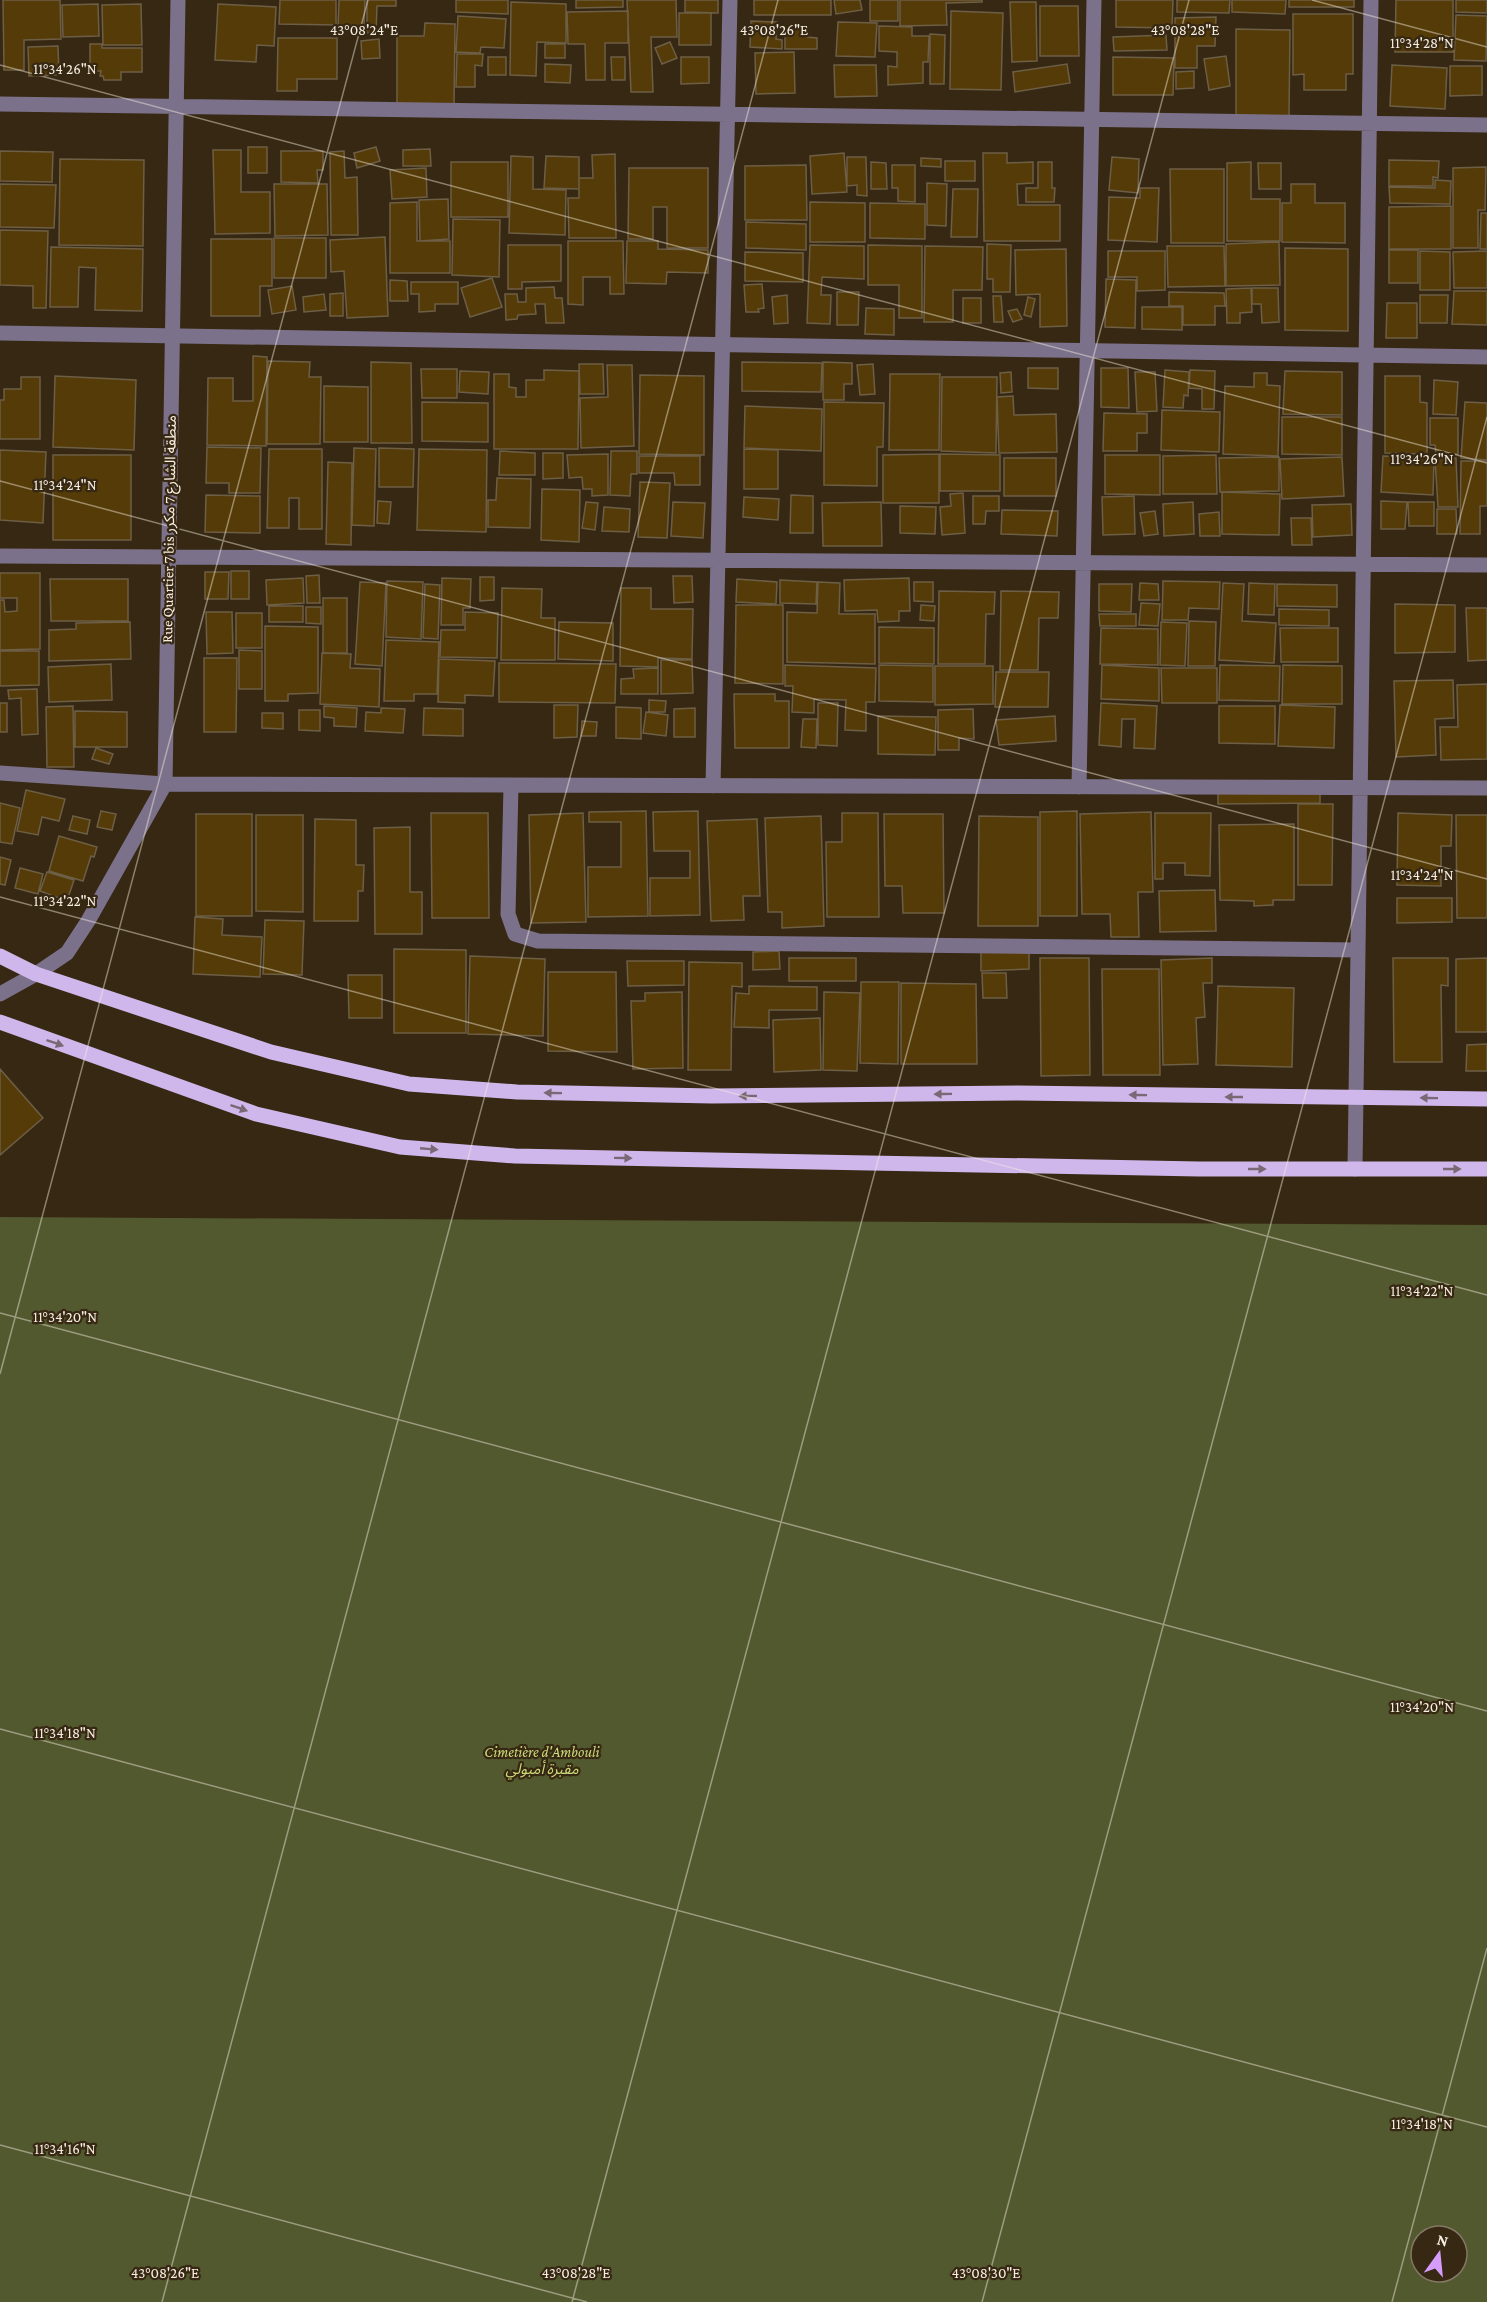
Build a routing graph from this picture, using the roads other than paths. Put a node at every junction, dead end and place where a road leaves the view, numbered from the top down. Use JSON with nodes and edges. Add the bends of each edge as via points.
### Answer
{"nodes":[{"id":1,"x":178,"y":0,"type":"edge"},
{"id":2,"x":730,"y":0,"type":"edge"},
{"id":3,"x":1095,"y":0,"type":"edge"},
{"id":4,"x":1371,"y":0,"type":"edge"},
{"id":5,"x":0,"y":104,"type":"edge"},
{"id":6,"x":176,"y":106,"type":"junction"},
{"id":7,"x":728,"y":114,"type":"junction"},
{"id":8,"x":1092,"y":120,"type":"junction"},
{"id":9,"x":1370,"y":124,"type":"junction"},
{"id":10,"x":1487,"y":125,"type":"edge"},
{"id":11,"x":0,"y":333,"type":"edge"},
{"id":12,"x":172,"y":336,"type":"junction"},
{"id":13,"x":724,"y":345,"type":"junction"},
{"id":14,"x":1089,"y":350,"type":"junction"},
{"id":15,"x":1366,"y":355,"type":"junction"},
{"id":16,"x":1487,"y":357,"type":"edge"},
{"id":17,"x":0,"y":556,"type":"edge"},
{"id":18,"x":169,"y":557,"type":"junction"},
{"id":19,"x":719,"y":560,"type":"junction"},
{"id":20,"x":1084,"y":563,"type":"junction"},
{"id":21,"x":1364,"y":565,"type":"junction"},
{"id":22,"x":1487,"y":565,"type":"edge"},
{"id":23,"x":0,"y":773,"type":"edge"},
{"id":24,"x":165,"y":784,"type":"junction"},
{"id":25,"x":511,"y":786,"type":"junction"},
{"id":26,"x":713,"y":786,"type":"junction"},
{"id":27,"x":1079,"y":787,"type":"junction"},
{"id":28,"x":1361,"y":788,"type":"junction"},
{"id":29,"x":1487,"y":788,"type":"edge"},
{"id":30,"x":1358,"y":950,"type":"junction"},
{"id":31,"x":0,"y":956,"type":"edge"},
{"id":32,"x":36,"y":974,"type":"junction"},
{"id":33,"x":0,"y":994,"type":"edge"},
{"id":34,"x":0,"y":1022,"type":"edge"},
{"id":35,"x":1356,"y":1097,"type":"junction"},
{"id":36,"x":1487,"y":1099,"type":"edge"},
{"id":37,"x":1354,"y":1169,"type":"junction"},
{"id":38,"x":1487,"y":1169,"type":"edge"}],
"edges":[{"from":1,"to":6,"type":"street","name":"Rue Quartier 7 bis منطقة الشارع 7 مكرر"},
{"from":2,"to":7,"type":"street"},
{"from":3,"to":8,"type":"street"},
{"from":4,"to":9,"type":"street"},
{"from":5,"to":6,"type":"street"},
{"from":6,"to":7,"type":"street"},
{"from":6,"to":12,"type":"street","name":"Rue Quartier 7 bis منطقة الشارع 7 مكرر"},
{"from":7,"to":8,"type":"street"},
{"from":7,"to":13,"type":"street"},
{"from":8,"to":9,"type":"street"},
{"from":8,"to":14,"type":"street"},
{"from":9,"to":10,"type":"street"},
{"from":9,"to":15,"type":"street"},
{"from":11,"to":12,"type":"street"},
{"from":12,"to":13,"type":"street"},
{"from":12,"to":18,"type":"street","name":"Rue Quartier 7 bis منطقة الشارع 7 مكرر"},
{"from":13,"to":14,"type":"street"},
{"from":13,"to":19,"type":"street"},
{"from":14,"to":15,"type":"street"},
{"from":14,"to":20,"type":"street"},
{"from":15,"to":16,"type":"street"},
{"from":15,"to":21,"type":"street"},
{"from":17,"to":18,"type":"street"},
{"from":18,"to":19,"type":"street"},
{"from":18,"to":24,"type":"street","name":"Rue Quartier 7 bis منطقة الشارع 7 مكرر"},
{"from":19,"to":20,"type":"street"},
{"from":19,"to":26,"type":"street"},
{"from":20,"to":21,"type":"street"},
{"from":20,"to":27,"type":"street"},
{"from":21,"to":22,"type":"street"},
{"from":21,"to":28,"type":"street"},
{"from":23,"to":24,"type":"street"},
{"from":24,"to":25,"type":"street"},
{"from":24,"to":32,"type":"street","name":"Rue Quartier 7 bis منطقة الشارع 7 مكرر","via":[[67,953]]},
{"from":25,"to":26,"type":"street"},
{"from":25,"to":30,"type":"street","via":[[508,914],[515,934],[538,941]]},
{"from":26,"to":27,"type":"street"},
{"from":27,"to":28,"type":"street"},
{"from":28,"to":29,"type":"street"},
{"from":28,"to":30,"type":"street"},
{"from":30,"to":35,"type":"street"},
{"from":31,"to":32,"type":"main road"},
{"from":32,"to":33,"type":"street","name":"Rue Quartier 7 bis منطقة الشارع 7 مكرر"},
{"from":35,"to":32,"type":"main road","one_way":true,"via":[[1017,1093],[712,1096],[517,1092],[409,1084],[272,1052]]},
{"from":34,"to":37,"type":"main road","one_way":true,"via":[[256,1114],[400,1147],[515,1156]]},
{"from":36,"to":35,"type":"main road","one_way":true},
{"from":35,"to":37,"type":"street"},
{"from":37,"to":38,"type":"main road","one_way":true}]}
